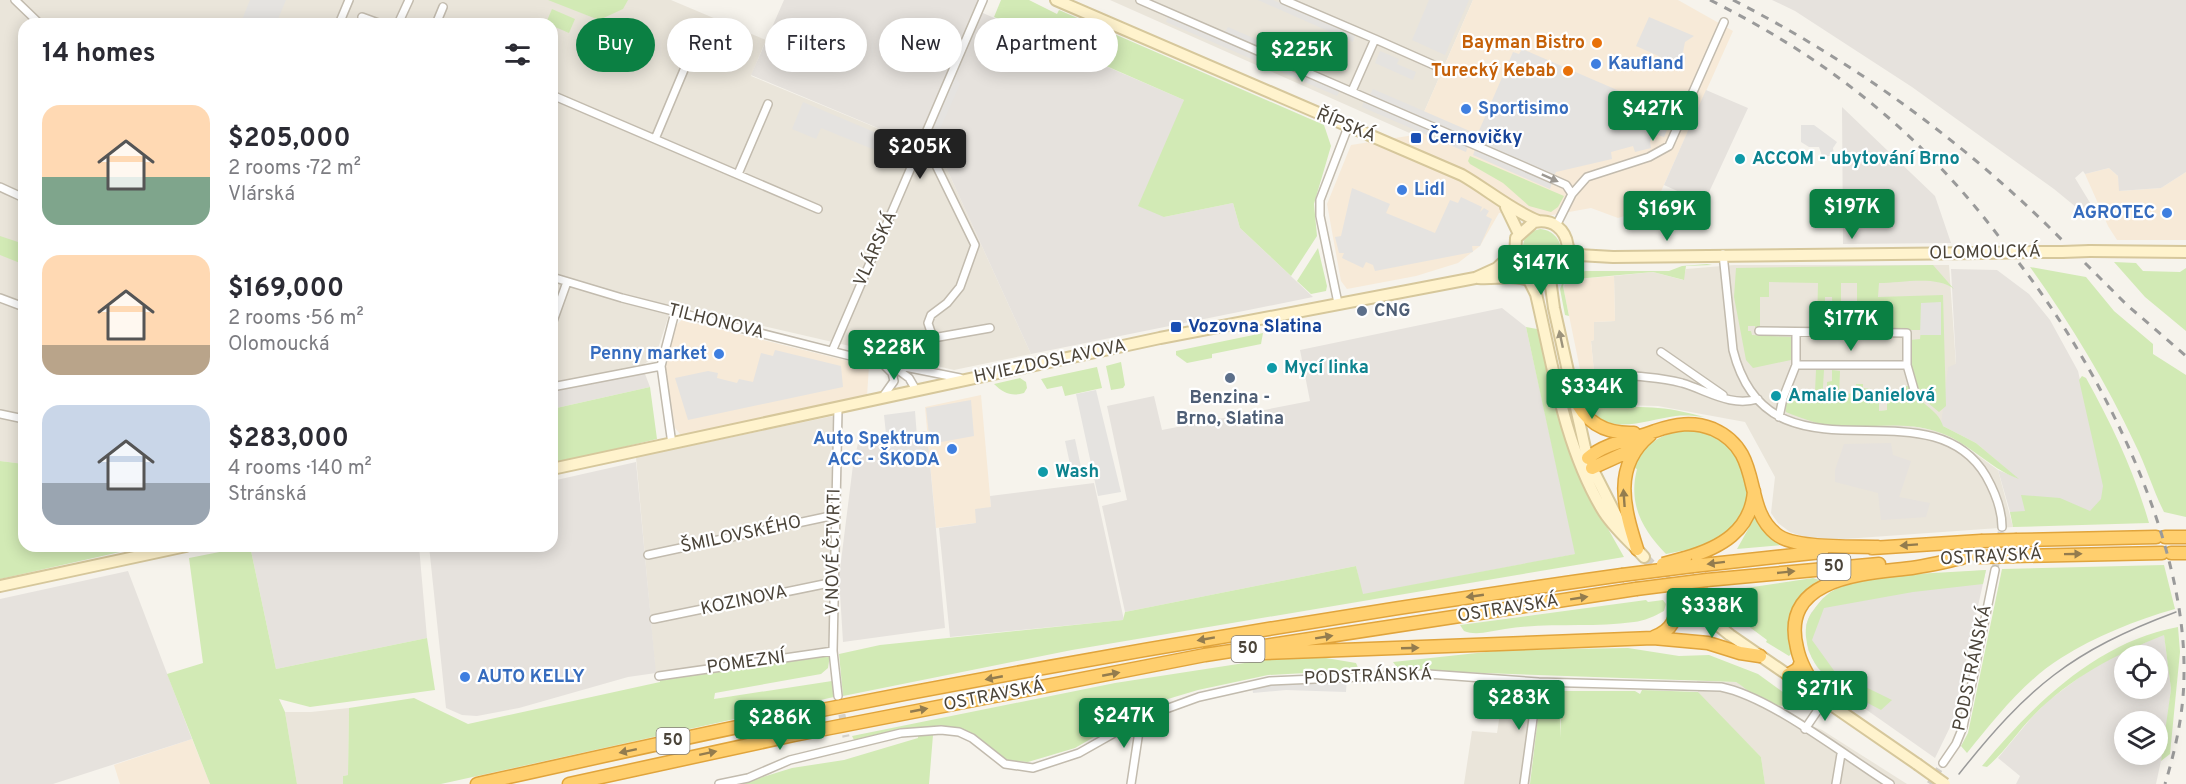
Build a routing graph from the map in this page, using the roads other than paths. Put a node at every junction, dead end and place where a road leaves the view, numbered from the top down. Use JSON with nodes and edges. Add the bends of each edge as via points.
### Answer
{"nodes":[{"id":1,"x":15,"y":0,"type":"edge"},
{"id":2,"x":349,"y":0,"type":"edge"},
{"id":3,"x":408,"y":0,"type":"edge"},
{"id":4,"x":983,"y":0,"type":"edge"},
{"id":5,"x":1056,"y":0,"type":"edge"},
{"id":6,"x":1140,"y":0,"type":"edge"},
{"id":7,"x":1284,"y":0,"type":"edge"},
{"id":8,"x":443,"y":7,"type":"dead end"},
{"id":9,"x":362,"y":16,"type":"dead end"},
{"id":10,"x":34,"y":18,"type":"edge"},
{"id":11,"x":342,"y":18,"type":"edge"},
{"id":12,"x":367,"y":18,"type":"edge"},
{"id":13,"x":400,"y":18,"type":"edge"},
{"id":14,"x":438,"y":18,"type":"edge"},
{"id":15,"x":1724,"y":22,"type":"dead end"},
{"id":16,"x":1375,"y":39,"type":"junction"},
{"id":17,"x":1445,"y":70,"type":"dead end"},
{"id":18,"x":683,"y":72,"type":"edge"},
{"id":19,"x":1352,"y":91,"type":"junction"},
{"id":20,"x":558,"y":98,"type":"edge"},
{"id":21,"x":768,"y":104,"type":"dead end"},
{"id":22,"x":1348,"y":127,"type":"junction"},
{"id":23,"x":655,"y":139,"type":"junction"},
{"id":24,"x":920,"y":149,"type":"junction"},
{"id":25,"x":738,"y":174,"type":"junction"},
{"id":26,"x":0,"y":187,"type":"edge"},
{"id":27,"x":1572,"y":194,"type":"junction"},
{"id":28,"x":18,"y":195,"type":"edge"},
{"id":29,"x":1501,"y":199,"type":"junction"},
{"id":30,"x":818,"y":209,"type":"dead end"},
{"id":31,"x":1538,"y":221,"type":"junction"},
{"id":32,"x":1556,"y":226,"type":"junction"},
{"id":33,"x":1519,"y":234,"type":"junction"},
{"id":34,"x":1569,"y":249,"type":"junction"},
{"id":35,"x":1514,"y":252,"type":"junction"},
{"id":36,"x":2186,"y":252,"type":"edge"},
{"id":37,"x":1723,"y":254,"type":"junction"},
{"id":38,"x":1613,"y":257,"type":"junction"},
{"id":39,"x":1565,"y":266,"type":"junction"},
{"id":40,"x":1475,"y":278,"type":"junction"},
{"id":41,"x":558,"y":279,"type":"edge"},
{"id":42,"x":1526,"y":279,"type":"junction"},
{"id":43,"x":1550,"y":279,"type":"junction"},
{"id":44,"x":567,"y":282,"type":"junction"},
{"id":45,"x":0,"y":298,"type":"edge"},
{"id":46,"x":1338,"y":303,"type":"junction"},
{"id":47,"x":18,"y":305,"type":"edge"},
{"id":48,"x":558,"y":307,"type":"edge"},
{"id":49,"x":675,"y":312,"type":"junction"},
{"id":50,"x":990,"y":328,"type":"dead end"},
{"id":51,"x":1759,"y":331,"type":"dead end"},
{"id":52,"x":1796,"y":333,"type":"junction"},
{"id":53,"x":832,"y":350,"type":"junction"},
{"id":54,"x":1661,"y":352,"type":"dead end"},
{"id":55,"x":880,"y":363,"type":"junction"},
{"id":56,"x":1796,"y":365,"type":"junction"},
{"id":57,"x":1907,"y":365,"type":"junction"},
{"id":58,"x":661,"y":366,"type":"junction"},
{"id":59,"x":1688,"y":371,"type":"junction"},
{"id":60,"x":1602,"y":375,"type":"dead end"},
{"id":61,"x":974,"y":378,"type":"junction"},
{"id":62,"x":1686,"y":385,"type":"junction"},
{"id":63,"x":558,"y":386,"type":"edge"},
{"id":64,"x":916,"y":390,"type":"junction"},
{"id":65,"x":1559,"y":390,"type":"junction"},
{"id":66,"x":1915,"y":393,"type":"dead end"},
{"id":67,"x":1574,"y":396,"type":"junction"},
{"id":68,"x":882,"y":398,"type":"junction"},
{"id":69,"x":1727,"y":399,"type":"junction"},
{"id":70,"x":1758,"y":399,"type":"junction"},
{"id":71,"x":838,"y":408,"type":"junction"},
{"id":72,"x":0,"y":414,"type":"edge"},
{"id":73,"x":1779,"y":417,"type":"junction"},
{"id":74,"x":18,"y":418,"type":"edge"},
{"id":75,"x":1653,"y":432,"type":"junction"},
{"id":76,"x":672,"y":444,"type":"junction"},
{"id":77,"x":1637,"y":447,"type":"junction"},
{"id":78,"x":1588,"y":458,"type":"junction"},
{"id":79,"x":558,"y":469,"type":"edge"},
{"id":80,"x":1753,"y":484,"type":"junction"},
{"id":81,"x":835,"y":514,"type":"junction"},
{"id":82,"x":2002,"y":527,"type":"tunnel mouth"},
{"id":83,"x":2186,"y":537,"type":"edge"},
{"id":84,"x":1878,"y":547,"type":"junction"},
{"id":85,"x":137,"y":552,"type":"edge"},
{"id":86,"x":1641,"y":553,"type":"junction"},
{"id":87,"x":2186,"y":553,"type":"edge"},
{"id":88,"x":648,"y":555,"type":"dead end"},
{"id":89,"x":1962,"y":558,"type":"junction"},
{"id":90,"x":1689,"y":562,"type":"junction"},
{"id":91,"x":1995,"y":570,"type":"tunnel mouth"},
{"id":92,"x":834,"y":582,"type":"junction"},
{"id":93,"x":0,"y":586,"type":"edge"},
{"id":94,"x":1680,"y":598,"type":"joint"},
{"id":95,"x":654,"y":620,"type":"dead end"},
{"id":96,"x":1653,"y":638,"type":"junction"},
{"id":97,"x":833,"y":651,"type":"junction"},
{"id":98,"x":1205,"y":655,"type":"junction"},
{"id":99,"x":1760,"y":656,"type":"junction"},
{"id":100,"x":1802,"y":662,"type":"junction"},
{"id":101,"x":659,"y":675,"type":"dead end"},
{"id":102,"x":1788,"y":675,"type":"junction"},
{"id":103,"x":1538,"y":682,"type":"junction"},
{"id":104,"x":838,"y":696,"type":"tunnel mouth"},
{"id":105,"x":1824,"y":701,"type":"junction"},
{"id":106,"x":1141,"y":718,"type":"junction"},
{"id":107,"x":1805,"y":729,"type":"junction"},
{"id":108,"x":846,"y":737,"type":"tunnel mouth"},
{"id":109,"x":849,"y":746,"type":"junction"},
{"id":110,"x":1841,"y":754,"type":"junction"},
{"id":111,"x":1943,"y":763,"type":"tunnel mouth"},
{"id":112,"x":477,"y":784,"type":"edge"},
{"id":113,"x":568,"y":784,"type":"edge"},
{"id":114,"x":718,"y":784,"type":"edge"},
{"id":115,"x":1131,"y":784,"type":"edge"},
{"id":116,"x":1524,"y":784,"type":"edge"},
{"id":117,"x":1836,"y":784,"type":"edge"},
{"id":118,"x":1890,"y":784,"type":"edge"},
{"id":119,"x":1945,"y":784,"type":"edge"}],
"edges":[{"from":1,"to":10,"type":"street"},
{"from":2,"to":11,"type":"street"},
{"from":3,"to":13,"type":"street"},
{"from":4,"to":24,"type":"street","name":"VLÁRSKÁ"},
{"from":5,"to":22,"type":"main road","name":"ŘÍPSKÁ"},
{"from":6,"to":19,"type":"street","name":"ŘÍPSKÁ"},
{"from":7,"to":16,"type":"street"},
{"from":8,"to":14,"type":"street"},
{"from":9,"to":12,"type":"street"},
{"from":15,"to":27,"type":"street","via":[[1669,146],[1649,157],[1587,177]]},
{"from":16,"to":17,"type":"street"},
{"from":16,"to":19,"type":"street"},
{"from":18,"to":23,"type":"street"},
{"from":19,"to":27,"type":"street","name":"ŘÍPSKÁ","one_way":true,"via":[[1566,185]]},
{"from":20,"to":23,"type":"street"},
{"from":21,"to":25,"type":"street"},
{"from":22,"to":29,"type":"main road","name":"ŘÍPSKÁ","via":[[1462,175]]},
{"from":22,"to":46,"type":"street","via":[[1320,200]]},
{"from":23,"to":25,"type":"street"},
{"from":24,"to":50,"type":"street","via":[[931,155],[975,245],[960,287],[931,315],[928,323],[933,338]]},
{"from":24,"to":53,"type":"street","name":"VLÁRSKÁ"},
{"from":25,"to":30,"type":"street"},
{"from":26,"to":28,"type":"street"},
{"from":27,"to":32,"type":"street"},
{"from":29,"to":31,"type":"main road","name":"ŘÍPSKÁ","via":[[1518,213]]},
{"from":29,"to":33,"type":"main road"},
{"from":31,"to":32,"type":"main road"},
{"from":31,"to":33,"type":"main road"},
{"from":32,"to":34,"type":"main road","via":[[1565,235]]},
{"from":33,"to":35,"type":"main road"},
{"from":34,"to":38,"type":"main road","name":"OLOMOUCKÁ","via":[[1578,255]]},
{"from":34,"to":39,"type":"main road"},
{"from":35,"to":40,"type":"main road","name":"HVIEZDOSLAVOVA","via":[[1502,264]]},
{"from":35,"to":42,"type":"main road"},
{"from":36,"to":37,"type":"main road","name":"OLOMOUCKÁ","bridge":true},
{"from":37,"to":38,"type":"main road","name":"OLOMOUCKÁ"},
{"from":37,"to":70,"type":"street","via":[[1733,350],[1737,365]]},
{"from":38,"to":39,"type":"main road","via":[[1575,261]]},
{"from":39,"to":43,"type":"main road"},
{"from":40,"to":42,"type":"main road"},
{"from":40,"to":46,"type":"main road","name":"HVIEZDOSLAVOVA"},
{"from":41,"to":44,"type":"street","name":"TILHONOVA"},
{"from":42,"to":43,"type":"main road"},
{"from":42,"to":65,"type":"main road","via":[[1536,294]]},
{"from":67,"to":43,"type":"main road","one_way":true},
{"from":44,"to":48,"type":"street"},
{"from":44,"to":49,"type":"street","name":"TILHONOVA"},
{"from":45,"to":47,"type":"street"},
{"from":46,"to":61,"type":"main road","name":"HVIEZDOSLAVOVA"},
{"from":49,"to":53,"type":"street","name":"TILHONOVA"},
{"from":49,"to":58,"type":"street"},
{"from":51,"to":52,"type":"street"},
{"from":52,"to":56,"type":"street"},
{"from":52,"to":57,"type":"street","via":[[1907,333]]},
{"from":53,"to":55,"type":"street","name":"TILHONOVA"},
{"from":54,"to":59,"type":"street"},
{"from":55,"to":61,"type":"street","name":"TILHONOVA"},
{"from":55,"to":64,"type":"street","name":"TILHONOVA","via":[[903,372]]},
{"from":55,"to":68,"type":"street","via":[[892,373],[894,381]]},
{"from":56,"to":57,"type":"street"},
{"from":56,"to":73,"type":"street"},
{"from":57,"to":66,"type":"street"},
{"from":58,"to":63,"type":"street"},
{"from":58,"to":76,"type":"street"},
{"from":59,"to":62,"type":"street"},
{"from":59,"to":69,"type":"street"},
{"from":60,"to":62,"type":"street"},
{"from":61,"to":64,"type":"main road","name":"HVIEZDOSLAVOVA"},
{"from":62,"to":69,"type":"street"},
{"from":64,"to":68,"type":"main road","name":"HVIEZDOSLAVOVA"},
{"from":65,"to":78,"type":"main road"},
{"from":65,"to":86,"type":"main road","via":[[1571,437],[1597,501]]},
{"from":67,"to":75,"type":"highway","number":"50","via":[[1584,415],[1601,428],[1621,433]]},
{"from":67,"to":78,"type":"main road"},
{"from":68,"to":71,"type":"main road","name":"HVIEZDOSLAVOVA"},
{"from":69,"to":70,"type":"street","via":[[1738,403]]},
{"from":70,"to":73,"type":"street"},
{"from":71,"to":76,"type":"main road","name":"HVIEZDOSLAVOVA"},
{"from":71,"to":81,"type":"street","name":"V NOVÉ ČTVRTI"},
{"from":72,"to":74,"type":"street"},
{"from":73,"to":82,"type":"street","via":[[1831,431],[1921,432],[1953,445],[1978,463],[1993,487]]},
{"from":75,"to":77,"type":"highway","number":"50"},
{"from":75,"to":78,"type":"highway","number":"50","via":[[1626,439]]},
{"from":75,"to":80,"type":"highway","number":"50","via":[[1686,424],[1720,433],[1742,453]]},
{"from":76,"to":79,"type":"main road","name":"HVIEZDOSLAVOVA"},
{"from":77,"to":78,"type":"highway"},
{"from":86,"to":77,"type":"highway","number":"50","one_way":true,"via":[[1624,506],[1623,492],[1625,473]]},
{"from":78,"to":86,"type":"main road","via":[[1620,524]]},
{"from":80,"to":84,"type":"highway","number":"50","via":[[1768,525],[1784,540],[1802,545]]},
{"from":80,"to":90,"type":"highway","number":"50","via":[[1751,509],[1742,526],[1724,543]]},
{"from":81,"to":88,"type":"street","name":"ŠMILOVSKÉHO"},
{"from":81,"to":92,"type":"street","name":"V NOVÉ ČTVRTI"},
{"from":83,"to":84,"type":"highway","name":"OSTRAVSKÁ","number":"50","one_way":true,"bridge":true},
{"from":84,"to":90,"type":"highway","name":"OSTRAVSKÁ","number":"50","one_way":true},
{"from":85,"to":93,"type":"main road"},
{"from":89,"to":87,"type":"highway","name":"OSTRAVSKÁ","number":"50","one_way":true,"bridge":true},
{"from":98,"to":89,"type":"highway","name":"OSTRAVSKÁ","number":"50","one_way":true,"bridge":true,"via":[[1636,589]]},
{"from":89,"to":100,"type":"highway","number":"50","via":[[1854,575],[1820,588],[1805,602],[1796,623],[1795,643]]},
{"from":90,"to":112,"type":"highway","name":"OSTRAVSKÁ","number":"50","one_way":true,"bridge":true,"via":[[1202,639],[780,718]]},
{"from":91,"to":111,"type":"street","name":"PODSTRÁNSKÁ","via":[[1963,727]]},
{"from":92,"to":95,"type":"street","name":"KOZINOVA"},
{"from":92,"to":97,"type":"street","name":"V NOVÉ ČTVRTI"},
{"from":94,"to":96,"type":"highway","via":[[1672,625]]},
{"from":94,"to":99,"type":"main road"},
{"from":98,"to":96,"type":"highway","number":"50","one_way":true},
{"from":96,"to":99,"type":"highway","number":"50","via":[[1708,643]]},
{"from":97,"to":101,"type":"street","name":"POMEZNÍ"},
{"from":97,"to":104,"type":"street","name":"V NOVÉ ČTVRTI"},
{"from":113,"to":98,"type":"highway","name":"OSTRAVSKÁ","number":"50","one_way":true,"via":[[862,721]]},
{"from":99,"to":102,"type":"main road"},
{"from":100,"to":102,"type":"highway"},
{"from":100,"to":105,"type":"highway","number":"50"},
{"from":102,"to":105,"type":"main road"},
{"from":103,"to":106,"type":"street","name":"PODSTRÁNSKÁ","via":[[1428,674],[1270,681],[1199,697]]},
{"from":103,"to":107,"type":"street","name":"PODSTRÁNSKÁ","via":[[1721,687],[1740,691]]},
{"from":103,"to":116,"type":"street"},
{"from":105,"to":107,"type":"street"},
{"from":105,"to":119,"type":"main road","bridge":true},
{"from":106,"to":109,"type":"street","name":"PODSTRÁNSKÁ","via":[[1079,753],[1034,768],[1005,764],[959,732],[901,733]]},
{"from":106,"to":115,"type":"street"},
{"from":107,"to":110,"type":"street","name":"PODSTRÁNSKÁ"},
{"from":108,"to":109,"type":"street"},
{"from":109,"to":114,"type":"street","name":"PODSTRÁNSKÁ"},
{"from":110,"to":117,"type":"street"},
{"from":110,"to":118,"type":"street","name":"PODSTRÁNSKÁ"}]}
